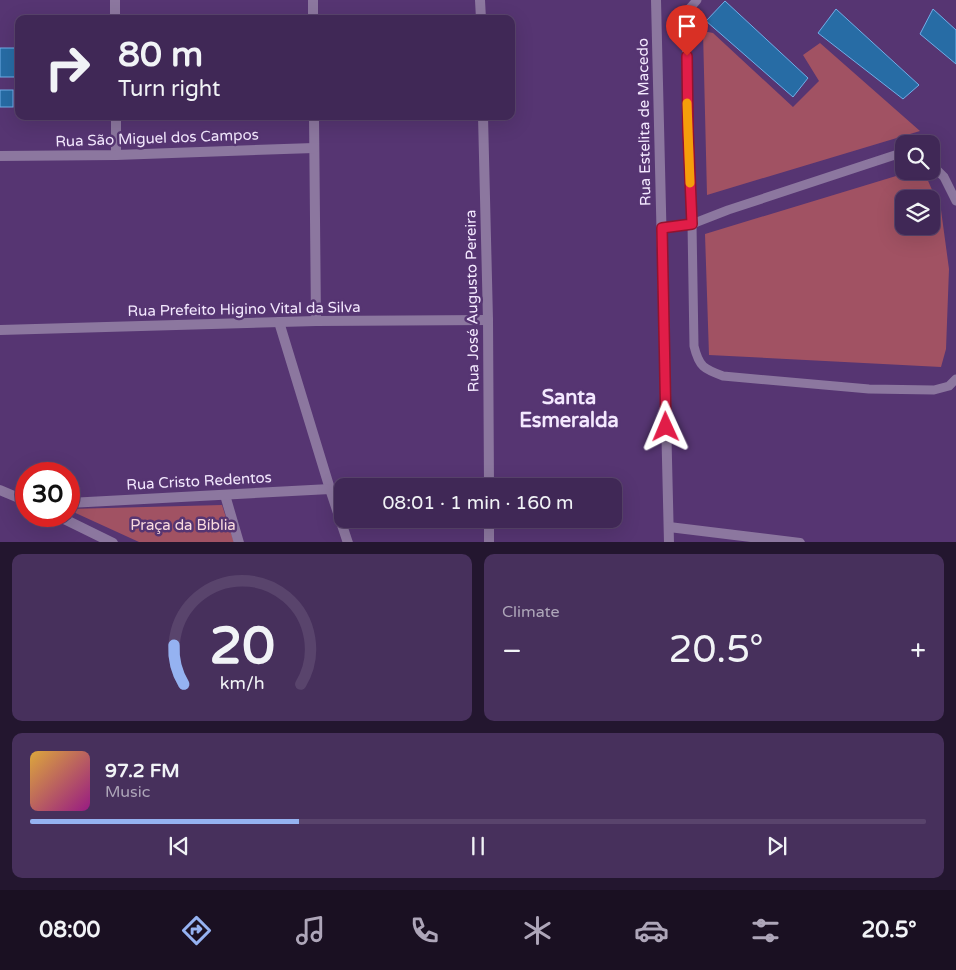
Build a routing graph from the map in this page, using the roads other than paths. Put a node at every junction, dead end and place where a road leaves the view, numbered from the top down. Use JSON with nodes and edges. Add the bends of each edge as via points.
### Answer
{"nodes":[{"id":1,"x":115,"y":0,"type":"edge"},
{"id":2,"x":313,"y":0,"type":"edge"},
{"id":3,"x":480,"y":0,"type":"edge"},
{"id":4,"x":656,"y":0,"type":"edge"},
{"id":5,"x":697,"y":0,"type":"edge"},
{"id":6,"x":115,"y":15,"type":"edge"},
{"id":7,"x":313,"y":15,"type":"edge"},
{"id":8,"x":481,"y":15,"type":"edge"},
{"id":9,"x":116,"y":120,"type":"edge"},
{"id":10,"x":314,"y":120,"type":"edge"},
{"id":11,"x":483,"y":120,"type":"edge"},
{"id":12,"x":314,"y":148,"type":"junction"},
{"id":13,"x":116,"y":155,"type":"junction"},
{"id":14,"x":895,"y":155,"type":"edge"},
{"id":15,"x":0,"y":156,"type":"edge"},
{"id":16,"x":940,"y":173,"type":"edge"},
{"id":17,"x":956,"y":201,"type":"edge"},
{"id":18,"x":692,"y":224,"type":"junction"},
{"id":19,"x":662,"y":228,"type":"junction"},
{"id":20,"x":488,"y":320,"type":"junction"},
{"id":21,"x":316,"y":321,"type":"junction"},
{"id":22,"x":279,"y":322,"type":"junction"},
{"id":23,"x":0,"y":330,"type":"edge"},
{"id":24,"x":956,"y":378,"type":"edge"},
{"id":25,"x":489,"y":478,"type":"edge"},
{"id":26,"x":330,"y":489,"type":"junction"},
{"id":27,"x":0,"y":490,"type":"edge"},
{"id":28,"x":225,"y":495,"type":"junction"},
{"id":29,"x":15,"y":496,"type":"edge"},
{"id":30,"x":80,"y":502,"type":"edge"},
{"id":31,"x":80,"y":526,"type":"edge"},
{"id":32,"x":669,"y":527,"type":"junction"},
{"id":33,"x":489,"y":528,"type":"edge"},
{"id":34,"x":113,"y":542,"type":"edge"},
{"id":35,"x":239,"y":542,"type":"edge"},
{"id":36,"x":348,"y":542,"type":"edge"},
{"id":37,"x":489,"y":542,"type":"edge"},
{"id":38,"x":669,"y":542,"type":"edge"},
{"id":39,"x":800,"y":542,"type":"edge"}],
"edges":[{"from":1,"to":6,"type":"street"},
{"from":2,"to":7,"type":"street"},
{"from":3,"to":8,"type":"street"},
{"from":4,"to":19,"type":"street","name":"Rua Estelita de Macedo"},
{"from":5,"to":18,"type":"lane","via":[[686,19]]},
{"from":9,"to":13,"type":"street"},
{"from":10,"to":12,"type":"street"},
{"from":11,"to":20,"type":"street","name":"Rua José Augusto Pereira"},
{"from":12,"to":13,"type":"street","name":"Rua São Miguel dos Campos"},
{"from":12,"to":21,"type":"street"},
{"from":13,"to":15,"type":"street","name":"Rua São Miguel dos Campos"},
{"from":14,"to":18,"type":"lane"},
{"from":16,"to":17,"type":"lane"},
{"from":18,"to":19,"type":"lane"},
{"from":18,"to":24,"type":"lane","via":[[694,346],[700,364],[707,370],[723,376],[869,389],[934,390],[949,386]]},
{"from":19,"to":32,"type":"street","name":"Rua Estelita de Macedo"},
{"from":20,"to":21,"type":"street","name":"Rua Prefeito Higino Vital da Silva"},
{"from":20,"to":25,"type":"street","name":"Rua José Augusto Pereira"},
{"from":21,"to":22,"type":"street","name":"Rua Prefeito Higino Vital da Silva"},
{"from":22,"to":23,"type":"street","name":"Rua Prefeito Higino Vital da Silva"},
{"from":22,"to":26,"type":"street"},
{"from":26,"to":28,"type":"street","name":"Rua Cristo Redentos"},
{"from":26,"to":36,"type":"street"},
{"from":27,"to":29,"type":"street"},
{"from":28,"to":30,"type":"street","name":"Rua Cristo Redentos"},
{"from":28,"to":35,"type":"street"},
{"from":31,"to":34,"type":"street"},
{"from":32,"to":38,"type":"street","name":"Rua Estelita de Macedo"},
{"from":32,"to":39,"type":"street"},
{"from":33,"to":37,"type":"street"}]}
